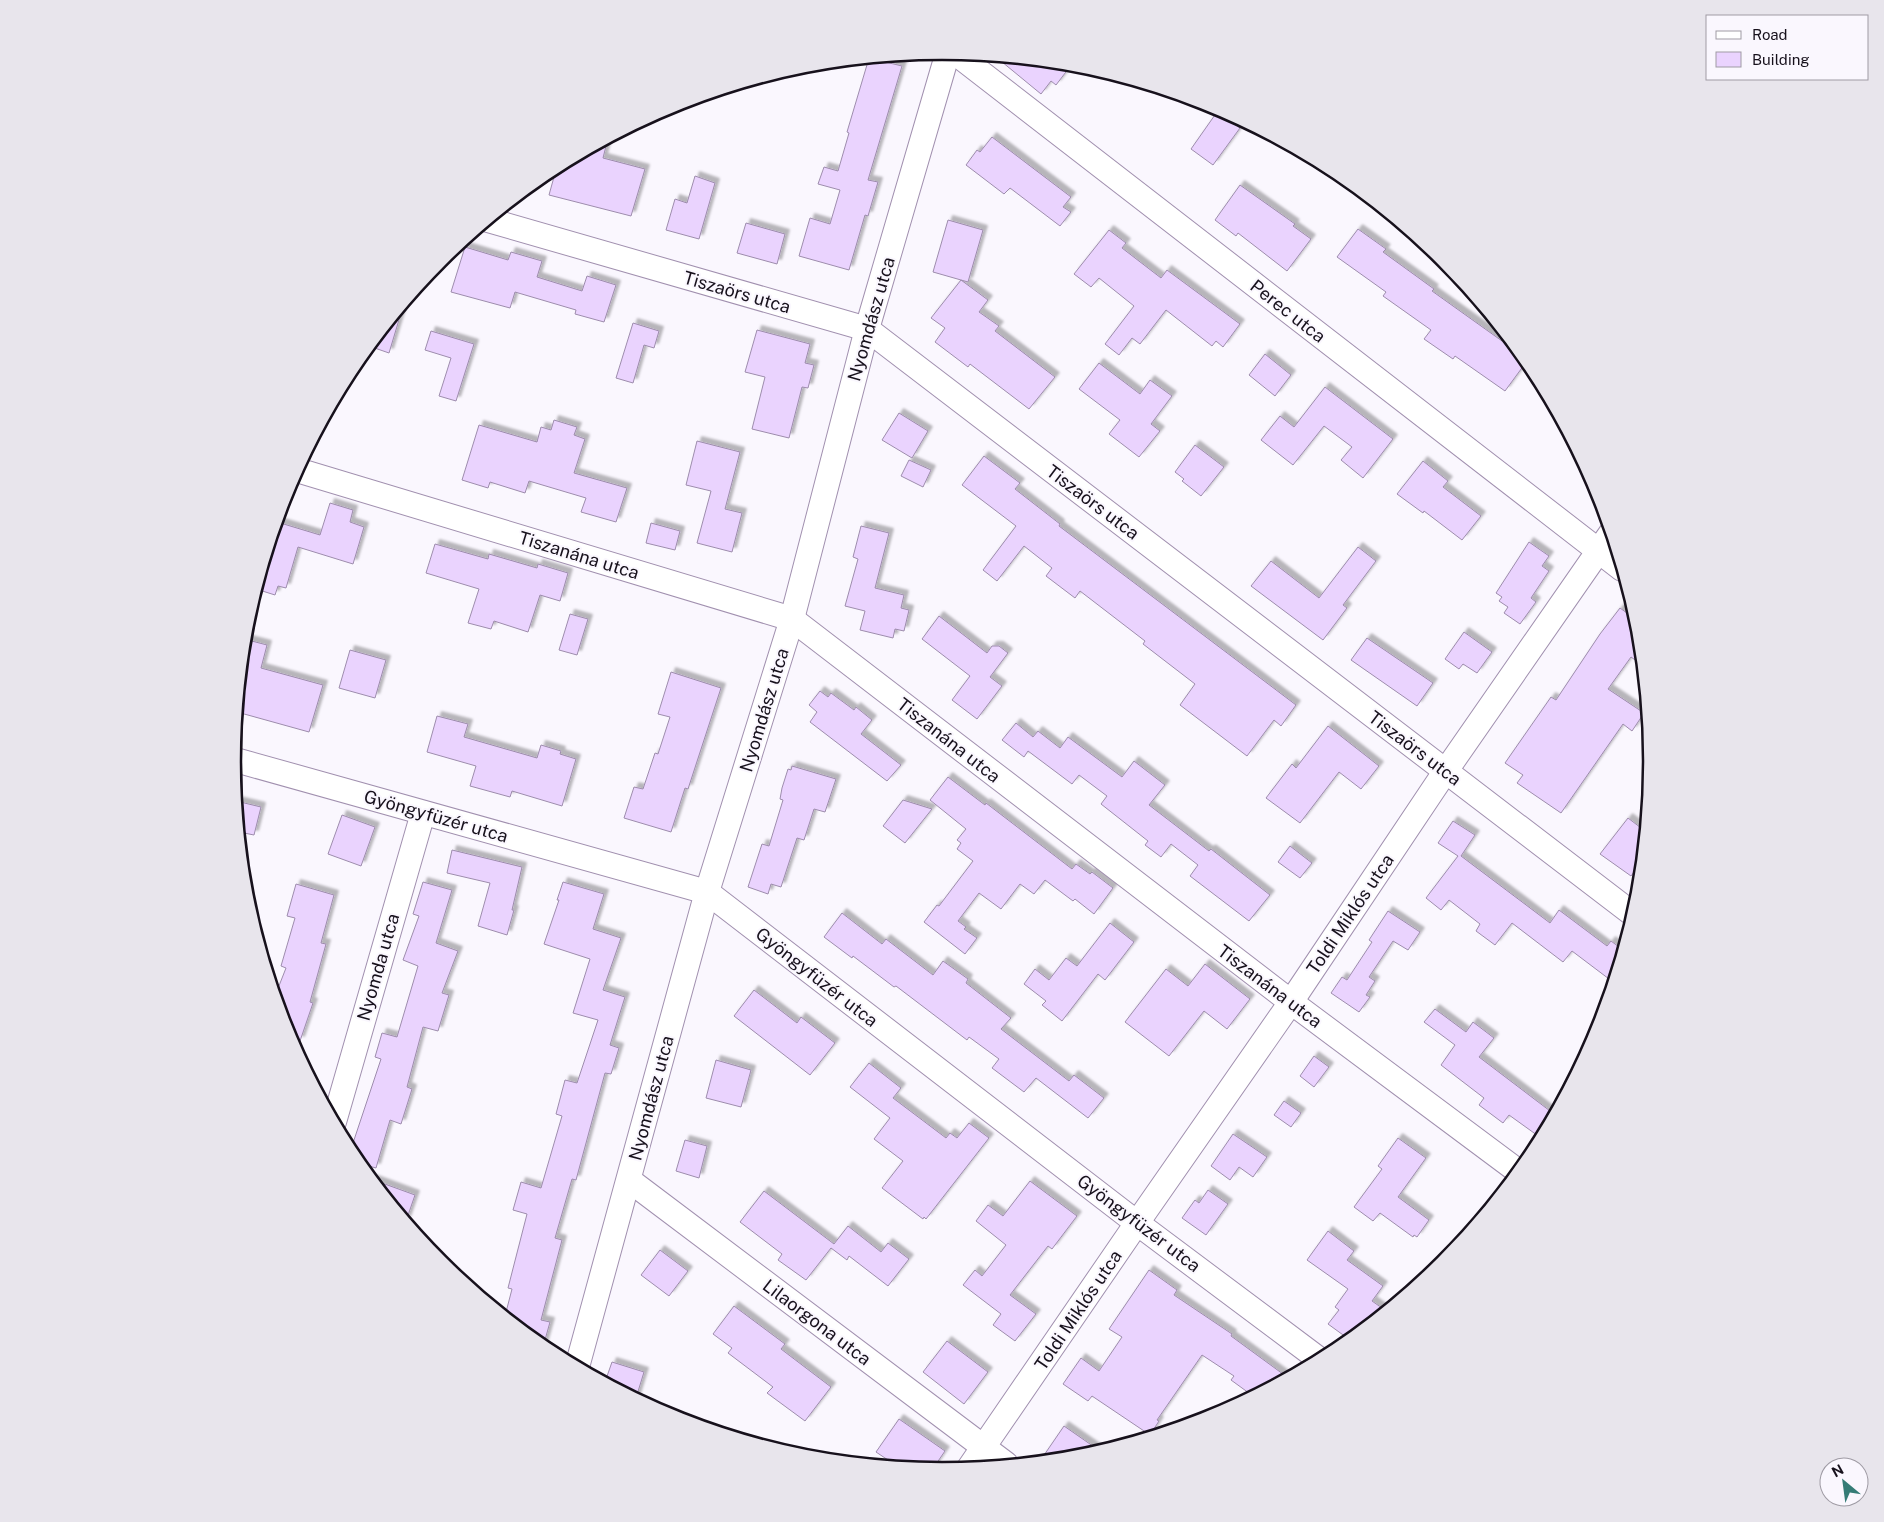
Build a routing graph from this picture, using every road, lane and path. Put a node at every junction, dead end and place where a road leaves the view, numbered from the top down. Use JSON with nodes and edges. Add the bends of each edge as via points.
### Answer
{"nodes":[{"id":1,"x":946,"y":60,"type":"edge"},
{"id":2,"x":966,"y":61,"type":"edge"},
{"id":3,"x":495,"y":222,"type":"edge"},
{"id":4,"x":867,"y":329,"type":"junction"},
{"id":5,"x":304,"y":472,"type":"edge"},
{"id":6,"x":1605,"y":542,"type":"edge"},
{"id":7,"x":792,"y":619,"type":"junction"},
{"id":8,"x":241,"y":761,"type":"edge"},
{"id":9,"x":1445,"y":772,"type":"junction"},
{"id":10,"x":423,"y":813,"type":"junction"},
{"id":11,"x":707,"y":892,"type":"junction"},
{"id":12,"x":1627,"y":910,"type":"edge"},
{"id":13,"x":1291,"y":1002,"type":"junction"},
{"id":14,"x":336,"y":1113,"type":"edge"},
{"id":15,"x":1512,"y":1168,"type":"edge"},
{"id":16,"x":629,"y":1180,"type":"junction"},
{"id":17,"x":1137,"y":1223,"type":"junction"},
{"id":18,"x":1313,"y":1355,"type":"edge"},
{"id":19,"x":579,"y":1360,"type":"edge"},
{"id":20,"x":984,"y":1447,"type":"junction"},
{"id":21,"x":1000,"y":1459,"type":"edge"},
{"id":22,"x":975,"y":1461,"type":"edge"}],
"edges":[{"from":1,"to":4,"type":"street","name":"Nyomdász utca"},
{"from":2,"to":6,"type":"street","name":"Perec utca"},
{"from":3,"to":4,"type":"street","name":"Tiszaörs utca"},
{"from":4,"to":7,"type":"street","name":"Nyomdász utca"},
{"from":4,"to":9,"type":"street","name":"Tiszaörs utca"},
{"from":5,"to":7,"type":"street","name":"Tiszanána utca"},
{"from":6,"to":9,"type":"street","name":"Toldi Miklós utca"},
{"from":7,"to":11,"type":"street","name":"Nyomdász utca"},
{"from":7,"to":13,"type":"street","name":"Tiszanána utca"},
{"from":8,"to":10,"type":"street","name":"Gyöngyfüzér utca"},
{"from":9,"to":12,"type":"street","name":"Tiszaörs utca"},
{"from":9,"to":13,"type":"street","name":"Toldi Miklós utca"},
{"from":10,"to":11,"type":"street","name":"Gyöngyfüzér utca"},
{"from":10,"to":14,"type":"street","name":"Nyomda utca"},
{"from":11,"to":16,"type":"street","name":"Nyomdász utca"},
{"from":11,"to":17,"type":"street","name":"Gyöngyfüzér utca"},
{"from":13,"to":15,"type":"street","name":"Tiszanána utca"},
{"from":13,"to":17,"type":"street","name":"Toldi Miklós utca"},
{"from":16,"to":19,"type":"street","name":"Nyomdász utca"},
{"from":16,"to":20,"type":"street","name":"Lilaorgona utca"},
{"from":17,"to":18,"type":"street","name":"Gyöngyfüzér utca"},
{"from":17,"to":20,"type":"street","name":"Toldi Miklós utca"},
{"from":20,"to":21,"type":"street","name":"Lilaorgona utca"},
{"from":20,"to":22,"type":"street","name":"Toldi Miklós utca"}]}
